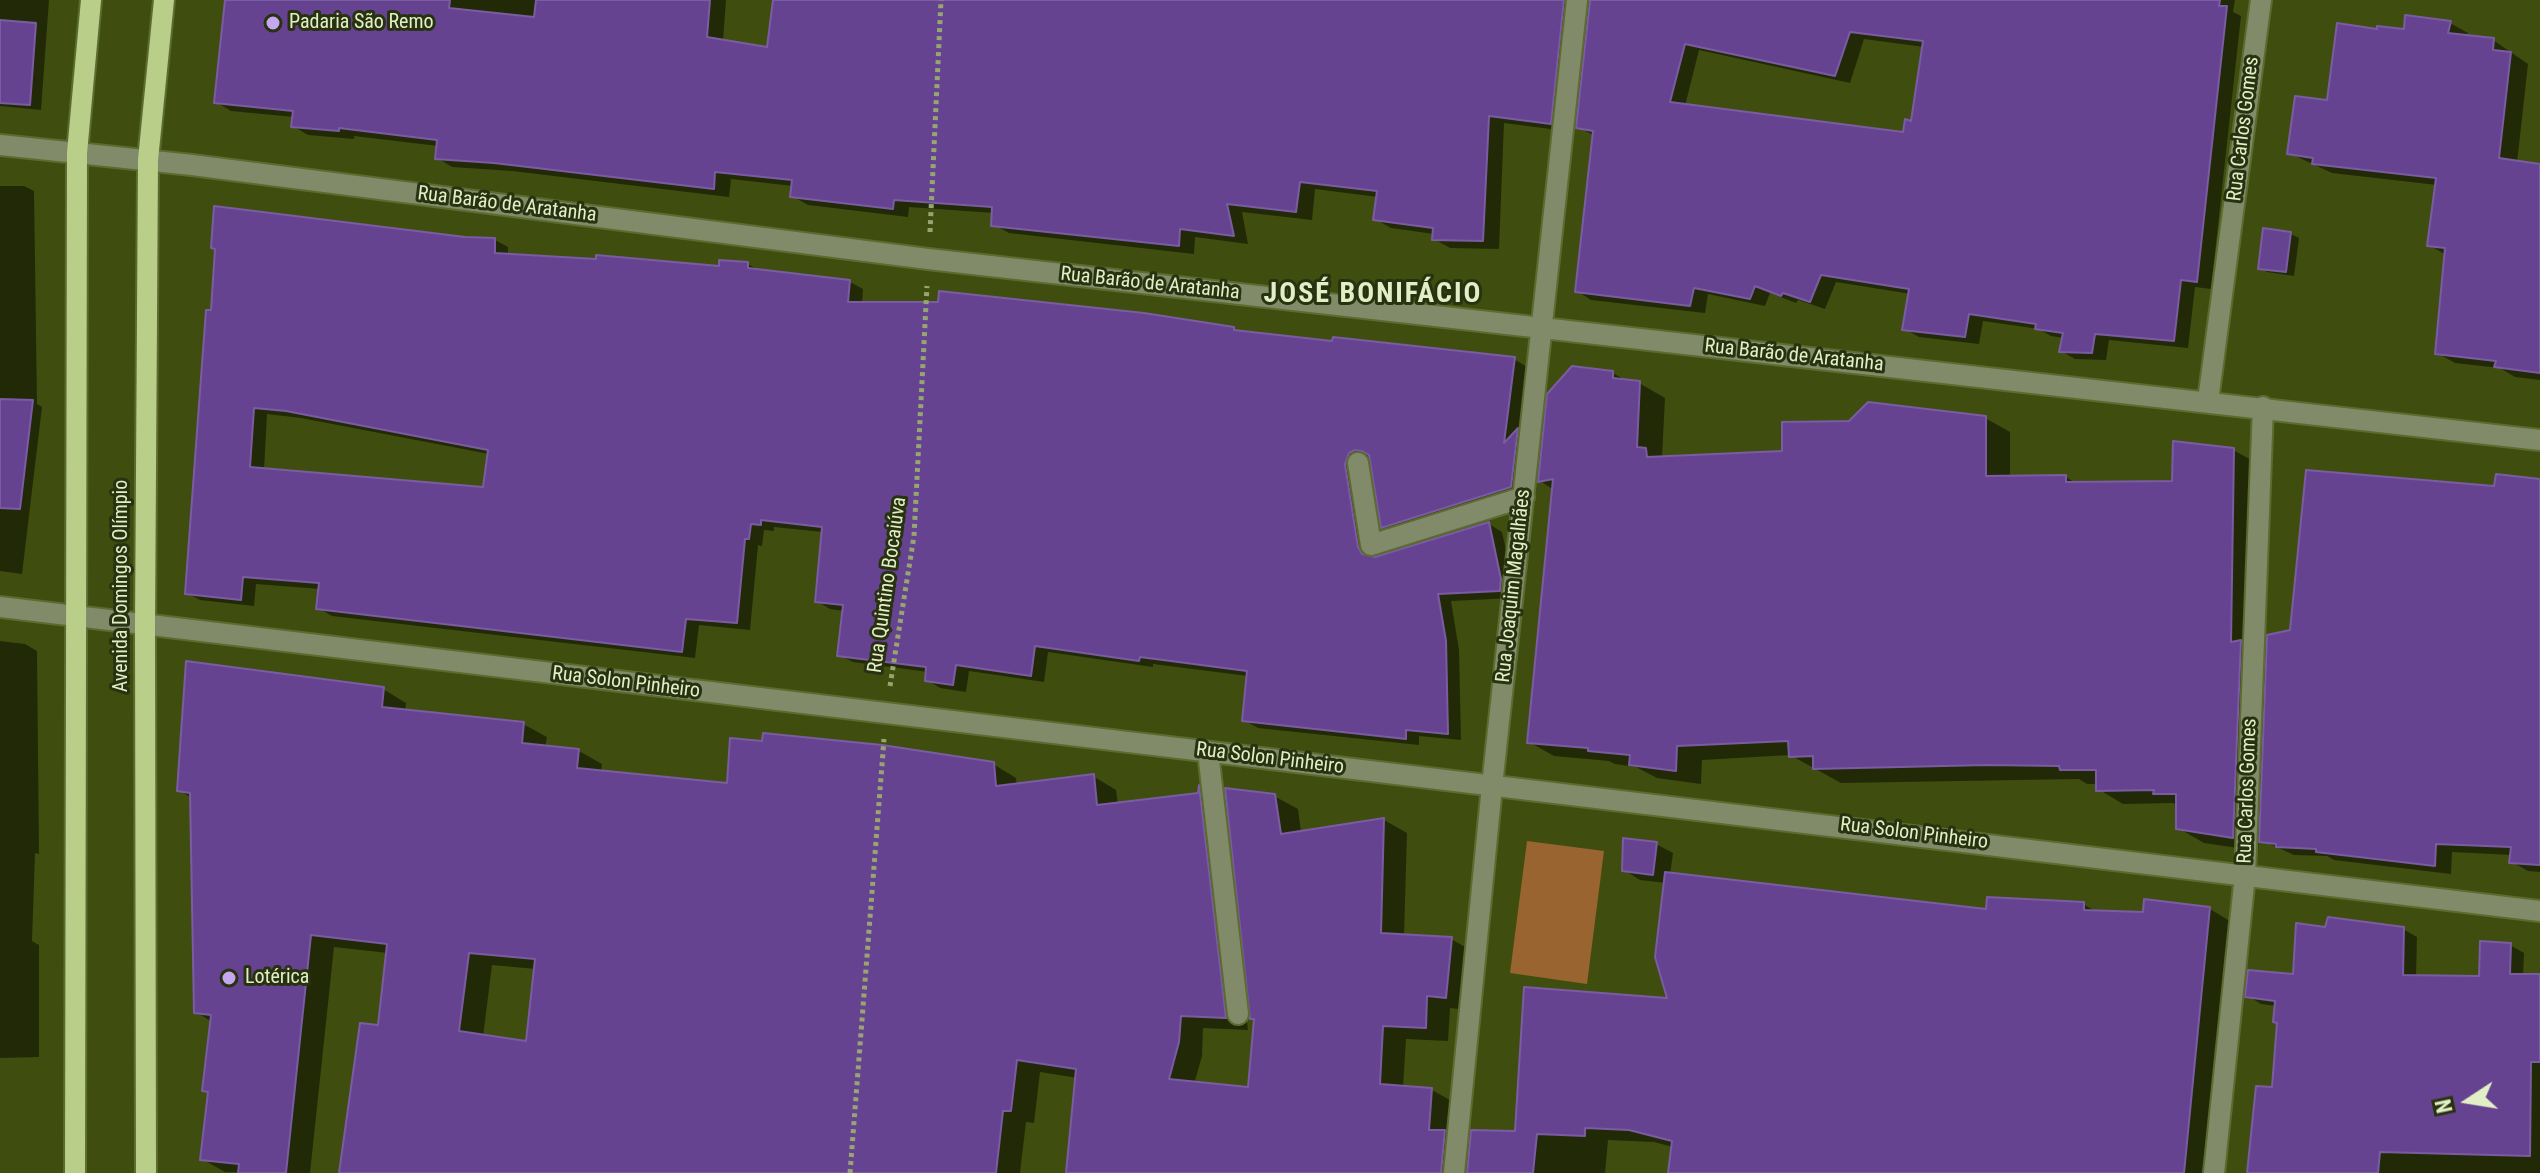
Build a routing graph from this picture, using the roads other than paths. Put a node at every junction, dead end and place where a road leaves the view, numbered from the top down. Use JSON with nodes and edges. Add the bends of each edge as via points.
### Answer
{"nodes":[{"id":1,"x":91,"y":0,"type":"edge"},
{"id":2,"x":164,"y":0,"type":"edge"},
{"id":3,"x":1577,"y":0,"type":"edge"},
{"id":4,"x":2261,"y":0,"type":"edge"},
{"id":5,"x":0,"y":145,"type":"edge"},
{"id":6,"x":77,"y":153,"type":"junction"},
{"id":7,"x":148,"y":160,"type":"junction"},
{"id":8,"x":1542,"y":327,"type":"junction"},
{"id":9,"x":2208,"y":401,"type":"junction"},
{"id":10,"x":2263,"y":407,"type":"junction"},
{"id":11,"x":2540,"y":440,"type":"edge"},
{"id":12,"x":1358,"y":463,"type":"dead end"},
{"id":13,"x":1524,"y":497,"type":"junction"},
{"id":14,"x":0,"y":607,"type":"edge"},
{"id":15,"x":75,"y":617,"type":"junction"},
{"id":16,"x":145,"y":625,"type":"junction"},
{"id":17,"x":1208,"y":752,"type":"junction"},
{"id":18,"x":1492,"y":786,"type":"junction"},
{"id":19,"x":2245,"y":875,"type":"junction"},
{"id":20,"x":2540,"y":911,"type":"edge"},
{"id":21,"x":1238,"y":1014,"type":"dead end"},
{"id":22,"x":75,"y":1173,"type":"edge"},
{"id":23,"x":146,"y":1173,"type":"edge"},
{"id":24,"x":1454,"y":1173,"type":"edge"},
{"id":25,"x":2214,"y":1173,"type":"edge"}],
"edges":[{"from":1,"to":6,"type":"main road"},
{"from":2,"to":7,"type":"main road","name":"Avenida Domingos Olímpio"},
{"from":3,"to":8,"type":"street","name":"Rua Joaquim Magalhães"},
{"from":4,"to":9,"type":"street","name":"Rua Carlos Gomes"},
{"from":5,"to":6,"type":"street","name":"Rua Barão de Aratanha"},
{"from":6,"to":7,"type":"street","name":"Rua Barão de Aratanha"},
{"from":6,"to":15,"type":"main road"},
{"from":7,"to":8,"type":"street","name":"Rua Barão de Aratanha","via":[[928,259]]},
{"from":7,"to":16,"type":"main road","name":"Avenida Domingos Olímpio"},
{"from":8,"to":9,"type":"street","name":"Rua Barão de Aratanha"},
{"from":8,"to":13,"type":"street","name":"Rua Joaquim Magalhães"},
{"from":9,"to":10,"type":"street","name":"Rua Barão de Aratanha"},
{"from":10,"to":11,"type":"street","name":"Rua Barão de Aratanha"},
{"from":10,"to":19,"type":"street","name":"Rua Carlos Gomes"},
{"from":12,"to":13,"type":"street","via":[[1371,545]]},
{"from":13,"to":18,"type":"street","name":"Rua Joaquim Magalhães"},
{"from":14,"to":15,"type":"street","name":"Rua Solon Pinheiro"},
{"from":15,"to":16,"type":"street","name":"Rua Solon Pinheiro"},
{"from":15,"to":22,"type":"main road"},
{"from":16,"to":17,"type":"street","name":"Rua Solon Pinheiro"},
{"from":16,"to":23,"type":"main road","name":"Avenida Domingos Olímpio"},
{"from":17,"to":18,"type":"street","name":"Rua Solon Pinheiro"},
{"from":17,"to":21,"type":"street"},
{"from":18,"to":19,"type":"street","name":"Rua Solon Pinheiro"},
{"from":18,"to":24,"type":"street","name":"Rua Joaquim Magalhães"},
{"from":19,"to":20,"type":"street","name":"Rua Solon Pinheiro"},
{"from":19,"to":25,"type":"street","name":"Rua Carlos Gomes"}]}
